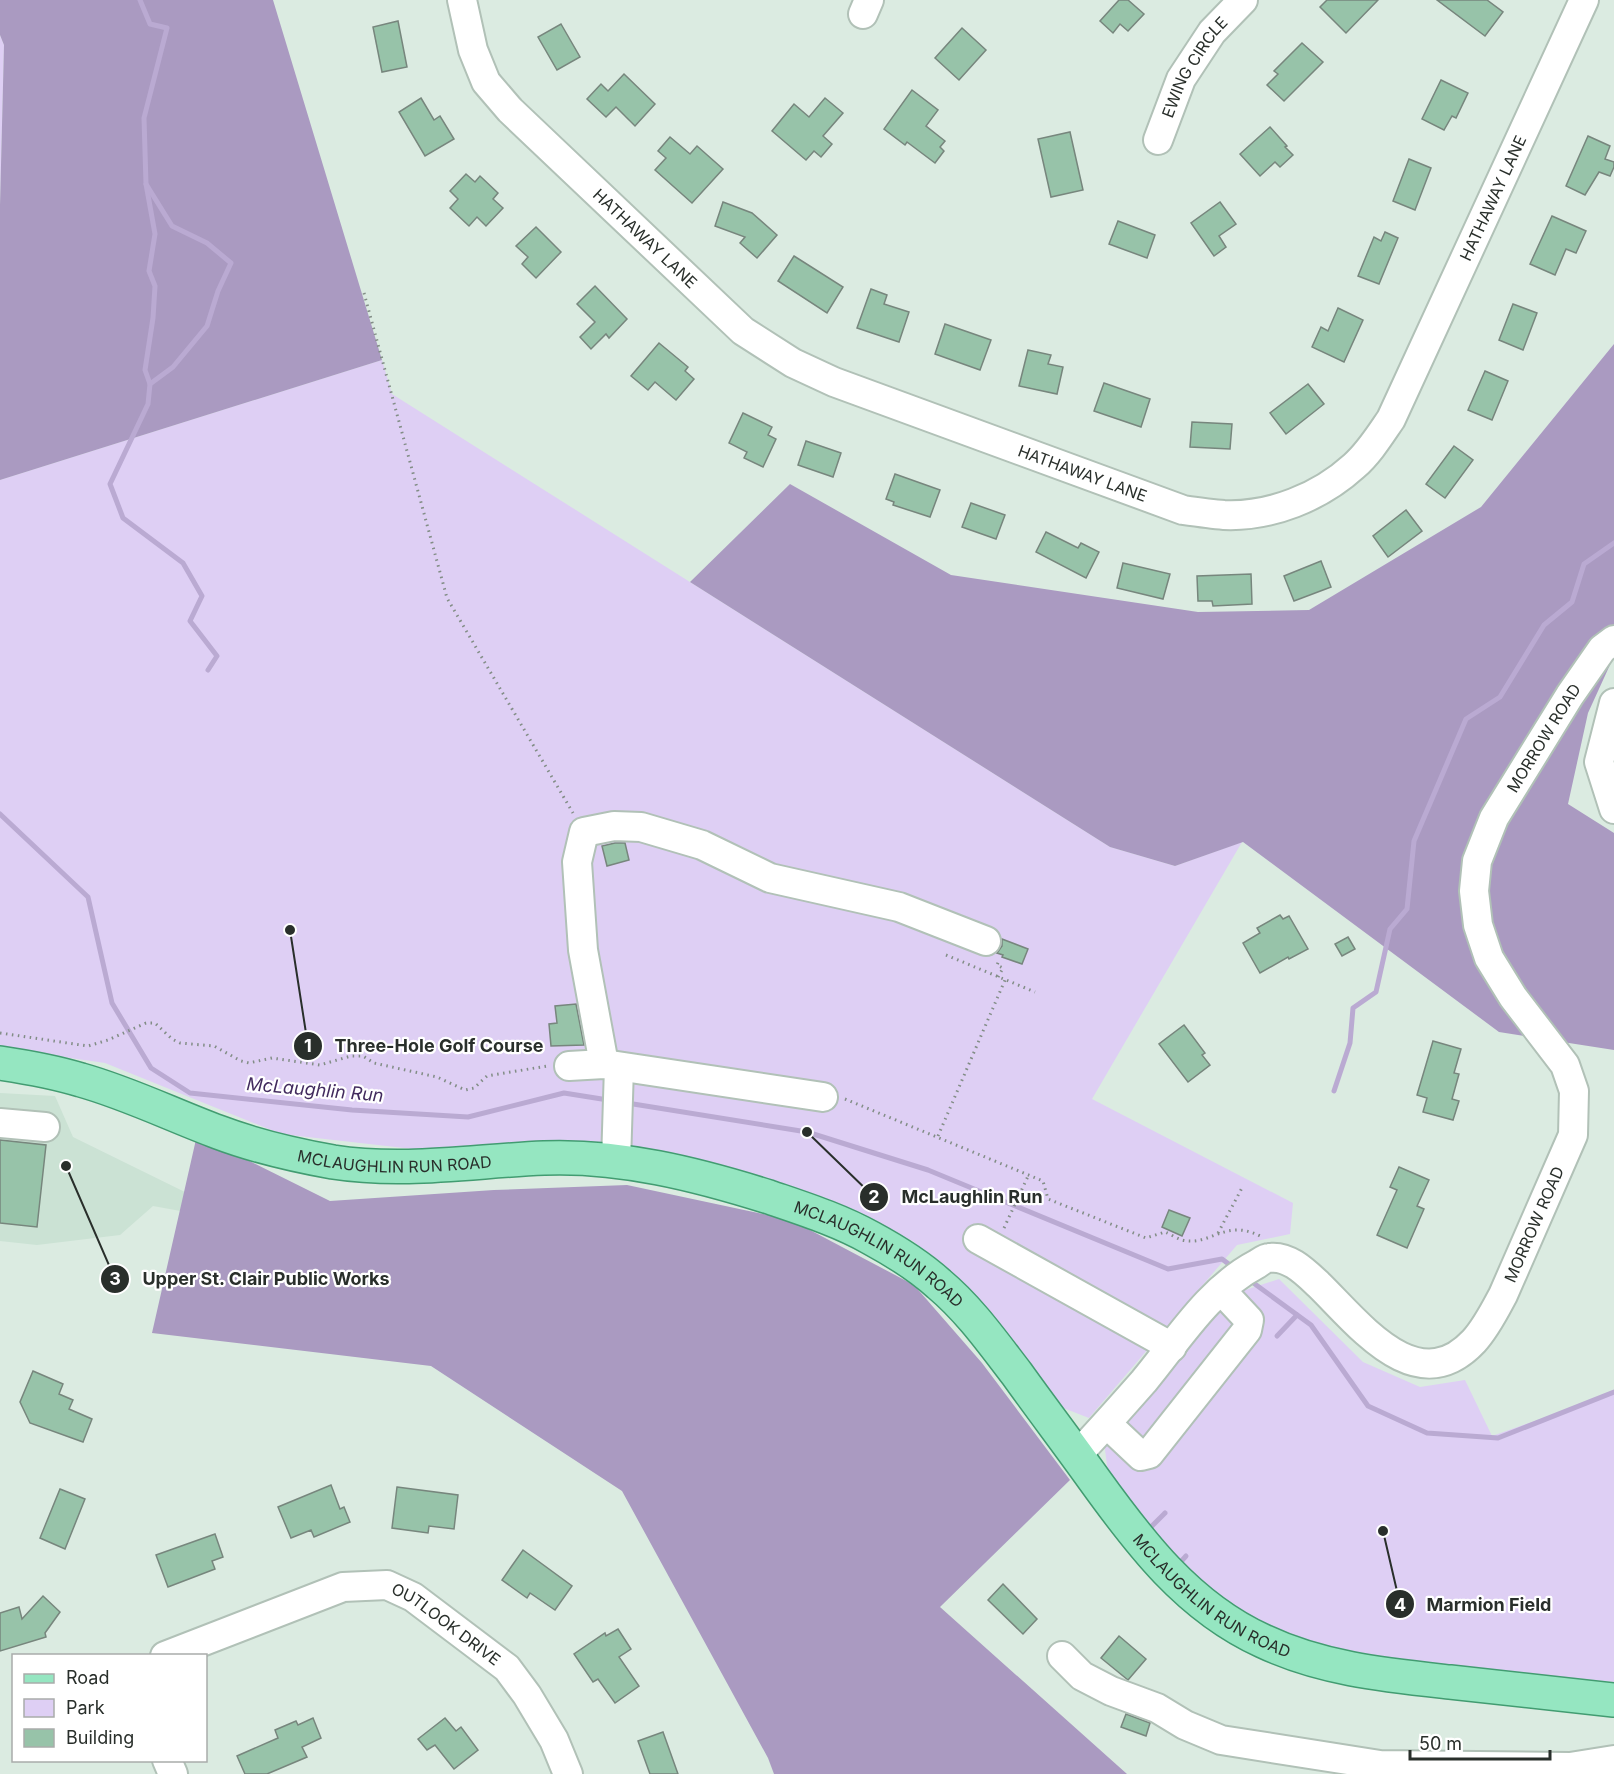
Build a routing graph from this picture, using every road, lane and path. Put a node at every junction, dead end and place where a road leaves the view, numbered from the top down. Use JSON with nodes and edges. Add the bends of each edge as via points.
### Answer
{"nodes":[{"id":1,"x":462,"y":0,"type":"edge"},
{"id":2,"x":1243,"y":0,"type":"edge"},
{"id":3,"x":1584,"y":0,"type":"edge"},
{"id":4,"x":1158,"y":140,"type":"dead end"},
{"id":5,"x":364,"y":293,"type":"dead end"},
{"id":6,"x":1610,"y":650,"type":"edge"},
{"id":7,"x":1614,"y":704,"type":"edge"},
{"id":8,"x":1614,"y":808,"type":"edge"},
{"id":9,"x":584,"y":832,"type":"junction"},
{"id":10,"x":994,"y":947,"type":"joint"},
{"id":11,"x":946,"y":955,"type":"dead end"},
{"id":12,"x":998,"y":977,"type":"junction"},
{"id":13,"x":1005,"y":980,"type":"junction"},
{"id":14,"x":1035,"y":992,"type":"dead end"},
{"id":15,"x":0,"y":1033,"type":"edge"},
{"id":16,"x":0,"y":1063,"type":"edge"},
{"id":17,"x":569,"y":1066,"type":"joint"},
{"id":18,"x":614,"y":1071,"type":"junction"},
{"id":19,"x":823,"y":1097,"type":"joint"},
{"id":20,"x":0,"y":1123,"type":"edge"},
{"id":21,"x":45,"y":1127,"type":"dead end"},
{"id":22,"x":938,"y":1136,"type":"junction"},
{"id":23,"x":616,"y":1162,"type":"junction"},
{"id":24,"x":1029,"y":1174,"type":"junction"},
{"id":25,"x":1243,"y":1186,"type":"dead end"},
{"id":26,"x":1005,"y":1226,"type":"dead end"},
{"id":27,"x":1218,"y":1233,"type":"junction"},
{"id":28,"x":978,"y":1239,"type":"dead end"},
{"id":29,"x":1263,"y":1260,"type":"junction"},
{"id":30,"x":1226,"y":1285,"type":"junction"},
{"id":31,"x":1172,"y":1347,"type":"junction"},
{"id":32,"x":1107,"y":1424,"type":"junction"},
{"id":33,"x":1077,"y":1455,"type":"junction"},
{"id":34,"x":170,"y":1654,"type":"edge"},
{"id":35,"x":1062,"y":1656,"type":"dead end"},
{"id":36,"x":1614,"y":1700,"type":"edge"},
{"id":37,"x":1614,"y":1760,"type":"edge"},
{"id":38,"x":568,"y":1774,"type":"edge"}],
"edges":[{"from":1,"to":3,"type":"street","name":"HATHAWAY LANE","via":[[473,50],[486,82],[510,110],[743,331],[793,363],[834,382],[1183,510],[1226,515],[1262,512],[1303,499],[1356,465],[1374,444],[1391,419]]},
{"from":2,"to":4,"type":"street","name":"EWING CIRCLE","via":[[1212,32],[1181,79]]},
{"from":5,"to":9,"type":"path","via":[[447,598]]},
{"from":6,"to":29,"type":"street","name":"MORROW ROAD","via":[[1570,695],[1494,818],[1478,861],[1474,891],[1478,925],[1489,958],[1565,1065],[1574,1091],[1573,1135],[1503,1295],[1474,1341],[1458,1355],[1422,1365],[1380,1345],[1306,1273],[1288,1261]]},
{"from":7,"to":8,"type":"street","via":[[1599,762]]},
{"from":9,"to":10,"type":"street","via":[[614,826],[641,827],[702,845],[770,878],[899,907]]},
{"from":9,"to":18,"type":"street","via":[[577,862],[583,950]]},
{"from":10,"to":12,"type":"path","via":[[996,965],[1003,968]]},
{"from":11,"to":12,"type":"path"},
{"from":12,"to":13,"type":"path"},
{"from":13,"to":14,"type":"path"},
{"from":13,"to":22,"type":"path"},
{"from":15,"to":17,"type":"path","via":[[88,1046],[155,1023],[180,1043],[214,1046],[249,1063],[272,1058],[320,1065],[363,1056],[374,1063],[437,1077],[465,1090],[474,1088],[487,1076],[540,1066]]},
{"from":16,"to":23,"type":"main road","name":"MCLAUGHLIN RUN ROAD","via":[[80,1079],[259,1146],[340,1163],[379,1167],[546,1158]]},
{"from":17,"to":18,"type":"street"},
{"from":18,"to":19,"type":"street"},
{"from":18,"to":23,"type":"street","via":[[618,1110]]},
{"from":19,"to":22,"type":"path","via":[[850,1099]]},
{"from":20,"to":21,"type":"street"},
{"from":22,"to":24,"type":"path"},
{"from":23,"to":33,"type":"main road","name":"MCLAUGHLIN RUN ROAD","via":[[700,1178],[792,1205],[835,1220],[897,1253],[963,1306]]},
{"from":24,"to":26,"type":"path"},
{"from":24,"to":27,"type":"path","via":[[1044,1181],[1048,1198],[1146,1238],[1165,1232],[1182,1240],[1198,1240]]},
{"from":25,"to":27,"type":"path"},
{"from":27,"to":29,"type":"path","via":[[1242,1229],[1252,1232],[1260,1237]]},
{"from":28,"to":31,"type":"street"},
{"from":29,"to":30,"type":"street"},
{"from":30,"to":31,"type":"street"},
{"from":30,"to":32,"type":"street","via":[[1249,1320],[1247,1330],[1149,1454],[1141,1456]]},
{"from":31,"to":32,"type":"street"},
{"from":32,"to":33,"type":"street"},
{"from":33,"to":36,"type":"main road","name":"MCLAUGHLIN RUN ROAD","via":[[1137,1537],[1180,1586],[1258,1640],[1344,1669]]},
{"from":34,"to":38,"type":"street","name":"OUTLOOK DRIVE","via":[[343,1587],[387,1585],[413,1597],[507,1668],[554,1740]]},
{"from":35,"to":37,"type":"street","via":[[1082,1676],[1221,1740],[1380,1765],[1570,1767]]}]}
